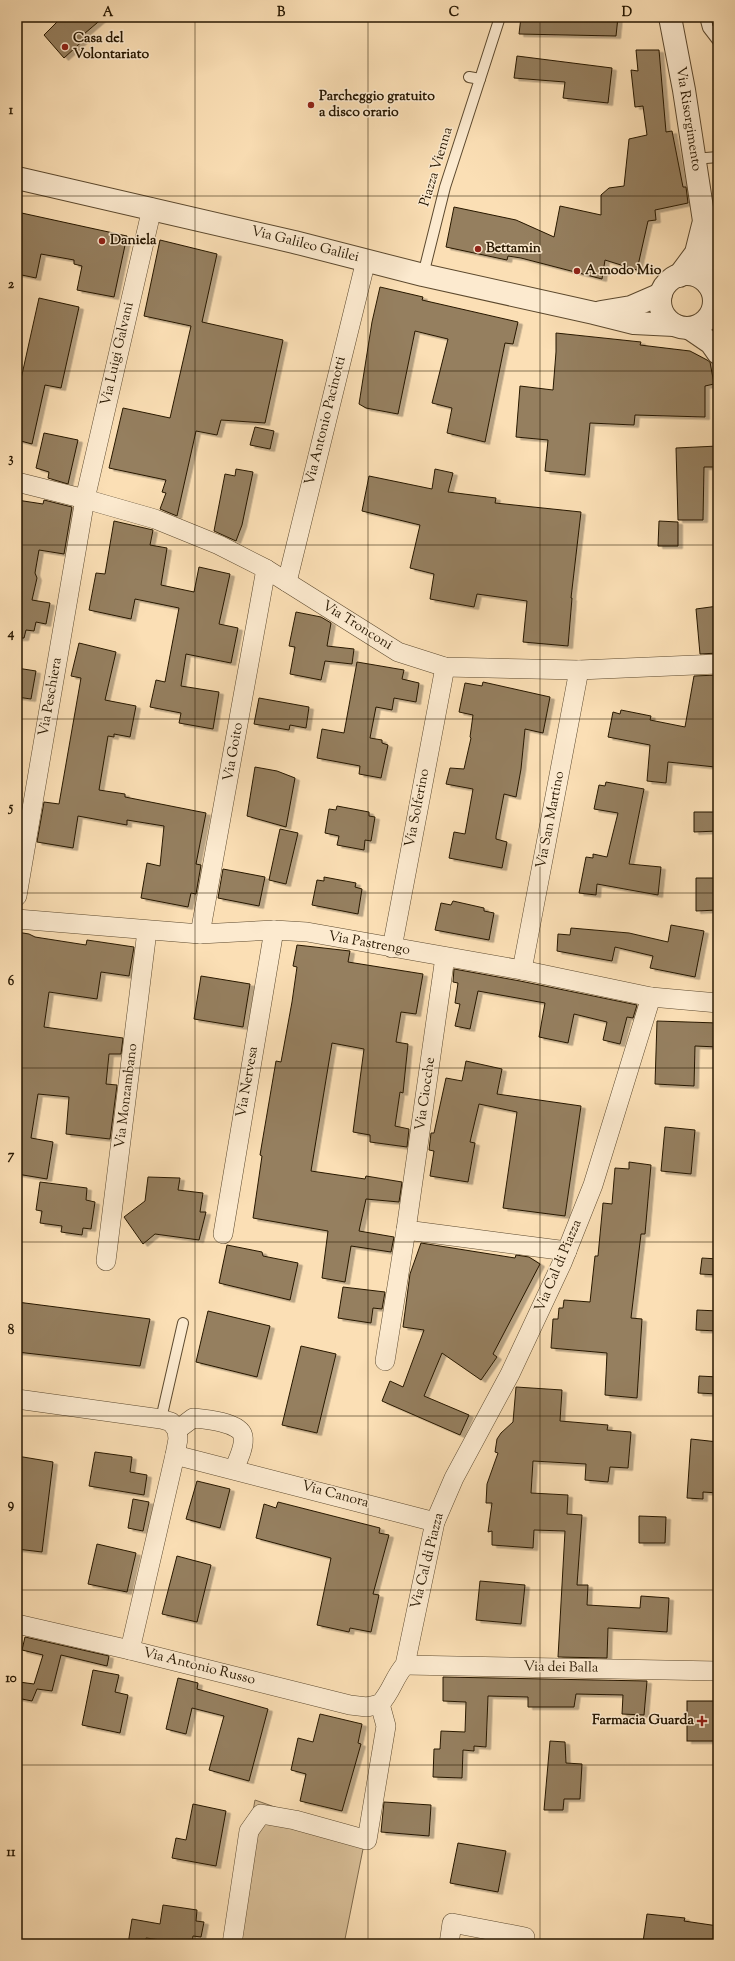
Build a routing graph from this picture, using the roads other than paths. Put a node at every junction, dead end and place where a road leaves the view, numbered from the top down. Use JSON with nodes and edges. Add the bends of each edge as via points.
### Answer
{"nodes":[{"id":1,"x":500,"y":17,"type":"edge"},
{"id":2,"x":670,"y":17,"type":"edge"},
{"id":3,"x":705,"y":17,"type":"edge"},
{"id":4,"x":718,"y":41,"type":"edge"},
{"id":5,"x":469,"y":77,"type":"dead end"},
{"id":6,"x":480,"y":79,"type":"junction"},
{"id":7,"x":718,"y":157,"type":"edge"},
{"id":8,"x":694,"y":159,"type":"junction"},
{"id":9,"x":17,"y":178,"type":"edge"},
{"id":10,"x":152,"y":208,"type":"junction"},
{"id":11,"x":704,"y":222,"type":"junction"},
{"id":12,"x":366,"y":260,"type":"junction"},
{"id":13,"x":423,"y":275,"type":"junction"},
{"id":14,"x":679,"y":276,"type":"junction"},
{"id":15,"x":708,"y":284,"type":"junction"},
{"id":16,"x":661,"y":294,"type":"junction"},
{"id":17,"x":594,"y":313,"type":"junction"},
{"id":18,"x":714,"y":319,"type":"edge"},
{"id":19,"x":682,"y":326,"type":"junction"},
{"id":20,"x":718,"y":353,"type":"edge"},
{"id":21,"x":17,"y":482,"type":"edge"},
{"id":22,"x":85,"y":499,"type":"junction"},
{"id":23,"x":266,"y":569,"type":"junction"},
{"id":24,"x":287,"y":582,"type":"junction"},
{"id":25,"x":718,"y":664,"type":"edge"},
{"id":26,"x":444,"y":667,"type":"junction"},
{"id":27,"x":579,"y":670,"type":"junction"},
{"id":28,"x":17,"y":896,"type":"edge"},
{"id":29,"x":17,"y":920,"type":"edge"},
{"id":30,"x":274,"y":930,"type":"junction"},
{"id":31,"x":147,"y":931,"type":"junction"},
{"id":32,"x":200,"y":934,"type":"junction"},
{"id":33,"x":392,"y":948,"type":"junction"},
{"id":34,"x":445,"y":957,"type":"junction"},
{"id":35,"x":522,"y":970,"type":"junction"},
{"id":36,"x":651,"y":997,"type":"junction"},
{"id":37,"x":718,"y":1003,"type":"edge"},
{"id":38,"x":406,"y":1230,"type":"junction"},
{"id":39,"x":223,"y":1234,"type":"dead end"},
{"id":40,"x":567,"y":1251,"type":"junction"},
{"id":41,"x":106,"y":1261,"type":"dead end"},
{"id":42,"x":183,"y":1323,"type":"dead end"},
{"id":43,"x":385,"y":1361,"type":"dead end"},
{"id":44,"x":17,"y":1399,"type":"edge"},
{"id":45,"x":161,"y":1418,"type":"junction"},
{"id":46,"x":177,"y":1430,"type":"junction"},
{"id":47,"x":174,"y":1455,"type":"junction"},
{"id":48,"x":234,"y":1469,"type":"junction"},
{"id":49,"x":435,"y":1522,"type":"junction"},
{"id":50,"x":17,"y":1624,"type":"edge"},
{"id":51,"x":130,"y":1650,"type":"junction"},
{"id":52,"x":405,"y":1665,"type":"junction"},
{"id":53,"x":718,"y":1670,"type":"edge"},
{"id":54,"x":380,"y":1704,"type":"junction"},
{"id":55,"x":525,"y":1938,"type":"dead end"},
{"id":56,"x":232,"y":1944,"type":"edge"},
{"id":57,"x":449,"y":1944,"type":"edge"}],
"edges":[{"from":1,"to":6,"type":"lane","name":"Piazza Vienna"},
{"from":2,"to":8,"type":"street","name":"Via Risorgimento"},
{"from":3,"to":4,"type":"lane","via":[[708,28]]},
{"from":5,"to":6,"type":"lane"},
{"from":6,"to":13,"type":"lane","name":"Piazza Vienna","via":[[445,187]]},
{"from":7,"to":8,"type":"lane"},
{"from":8,"to":11,"type":"street","name":"Via Risorgimento"},
{"from":9,"to":10,"type":"street","name":"Via Galileo Galilei"},
{"from":10,"to":12,"type":"street","name":"Via Galileo Galilei"},
{"from":10,"to":22,"type":"street","name":"Via Luigi Galvani"},
{"from":11,"to":14,"type":"street","name":"Via Risorgimento","via":[[696,253]]},
{"from":11,"to":15,"type":"street","name":"Via Risorgimento","via":[[711,243]]},
{"from":12,"to":13,"type":"street","name":"Via Galileo Galilei"},
{"from":12,"to":24,"type":"street","name":"Via Antonio Pacinotti"},
{"from":13,"to":17,"type":"street","name":"Via Galileo Galilei"},
{"from":14,"to":15,"type":"street","via":[[695,276]]},
{"from":14,"to":16,"type":"street","name":"Via Risorgimento","via":[[668,283]]},
{"from":15,"to":18,"type":"street","name":"Via Risorgimento","via":[[714,299]]},
{"from":16,"to":17,"type":"street","name":"Via Galileo Galilei","via":[[631,307]]},
{"from":16,"to":19,"type":"street","via":[[662,312],[667,319]]},
{"from":17,"to":19,"type":"street","name":"Via Galileo Galilei","via":[[634,323]]},
{"from":18,"to":19,"type":"street","name":"Via Risorgimento"},
{"from":19,"to":20,"type":"street","via":[[711,343]]},
{"from":21,"to":22,"type":"street","name":"Via Tronconi"},
{"from":22,"to":23,"type":"street","name":"Via Tronconi","via":[[155,519],[219,545]]},
{"from":22,"to":28,"type":"street","name":"Via Peschiera"},
{"from":23,"to":24,"type":"street","name":"Via Tronconi"},
{"from":23,"to":32,"type":"street","name":"Via Goito"},
{"from":24,"to":26,"type":"street","name":"Via Tronconi","via":[[398,652]]},
{"from":25,"to":27,"type":"street","name":"Via Tronconi"},
{"from":26,"to":27,"type":"street","name":"Via Tronconi"},
{"from":26,"to":33,"type":"street","name":"Via Solferino"},
{"from":27,"to":35,"type":"street","name":"Via San Martino"},
{"from":29,"to":31,"type":"street","name":"Via Pastrengo"},
{"from":30,"to":32,"type":"street","name":"Via Pastrengo"},
{"from":30,"to":33,"type":"street","name":"Via Pastrengo","via":[[307,932]]},
{"from":30,"to":39,"type":"street","name":"Via Nervesa"},
{"from":31,"to":32,"type":"street","name":"Via Pastrengo"},
{"from":31,"to":41,"type":"street","name":"Via Monzambano"},
{"from":33,"to":34,"type":"street","name":"Via Pastrengo"},
{"from":34,"to":35,"type":"street","name":"Via Pastrengo"},
{"from":34,"to":38,"type":"street","name":"Via Ciocche"},
{"from":35,"to":36,"type":"street","name":"Via Pastrengo"},
{"from":36,"to":37,"type":"street","name":"Via Pastrengo"},
{"from":36,"to":40,"type":"street","name":"Via Cal di Piazza","via":[[593,1185]]},
{"from":38,"to":40,"type":"street"},
{"from":38,"to":43,"type":"street","name":"Via Ciocche"},
{"from":40,"to":49,"type":"street","name":"Via Cal di Piazza","via":[[510,1374],[454,1478]]},
{"from":42,"to":45,"type":"lane"},
{"from":44,"to":45,"type":"street"},
{"from":45,"to":46,"type":"street","via":[[171,1422]]},
{"from":46,"to":47,"type":"street","via":[[178,1439]]},
{"from":46,"to":48,"type":"street","via":[[193,1418],[212,1420],[240,1431],[243,1444]]},
{"from":47,"to":48,"type":"street","name":"Via Canora"},
{"from":47,"to":51,"type":"street"},
{"from":48,"to":49,"type":"street","name":"Via Canora"},
{"from":49,"to":52,"type":"street","name":"Via Cal di Piazza"},
{"from":50,"to":51,"type":"street","name":"Via Antonio Russo"},
{"from":51,"to":54,"type":"street","name":"Via Antonio Russo","via":[[350,1705],[367,1707]]},
{"from":52,"to":53,"type":"street","name":"Via dei Balla"},
{"from":52,"to":54,"type":"street","name":"Via Cal di Piazza","via":[[398,1672],[390,1693]]},
{"from":54,"to":56,"type":"street","via":[[386,1726],[367,1840],[295,1820],[261,1814],[249,1831]]},
{"from":55,"to":57,"type":"street","via":[[452,1923]]}]}
